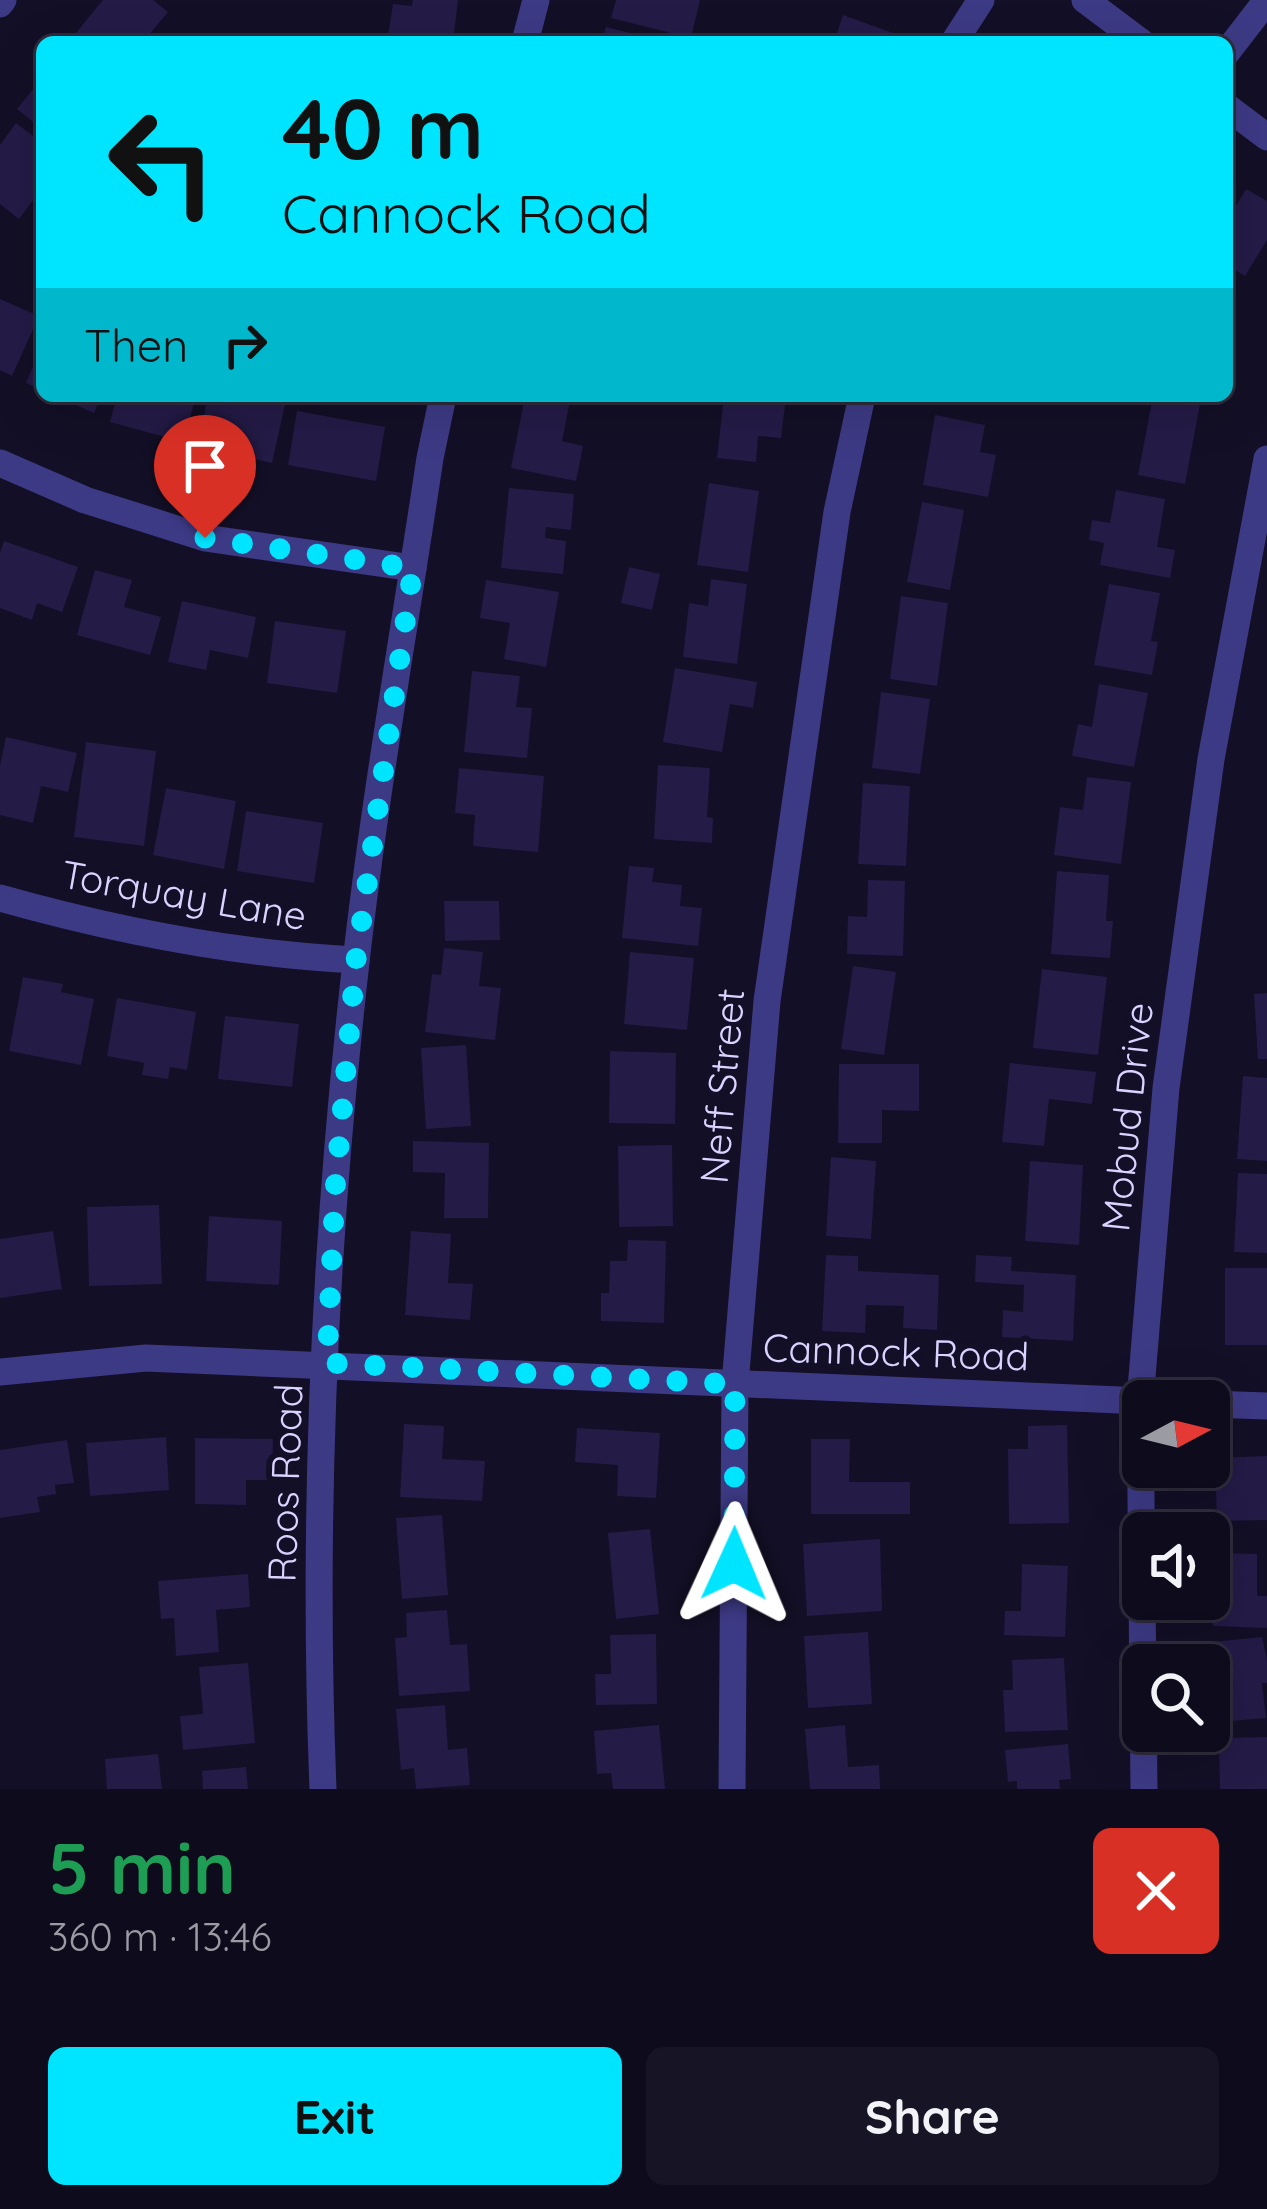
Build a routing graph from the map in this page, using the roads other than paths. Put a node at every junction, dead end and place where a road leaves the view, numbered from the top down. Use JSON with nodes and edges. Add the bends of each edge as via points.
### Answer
{"nodes":[{"id":1,"x":536,"y":0,"type":"edge"},
{"id":2,"x":981,"y":0,"type":"edge"},
{"id":3,"x":1085,"y":0,"type":"edge"},
{"id":4,"x":1267,"y":0,"type":"edge"},
{"id":5,"x":527,"y":36,"type":"edge"},
{"id":6,"x":957,"y":36,"type":"edge"},
{"id":7,"x":1133,"y":36,"type":"edge"},
{"id":8,"x":1233,"y":44,"type":"edge"},
{"id":9,"x":1233,"y":112,"type":"edge"},
{"id":10,"x":1267,"y":137,"type":"edge"},
{"id":11,"x":442,"y":402,"type":"edge"},
{"id":12,"x":861,"y":402,"type":"edge"},
{"id":13,"x":1267,"y":459,"type":"edge"},
{"id":14,"x":0,"y":463,"type":"edge"},
{"id":15,"x":413,"y":568,"type":"junction"},
{"id":16,"x":0,"y":898,"type":"edge"},
{"id":17,"x":356,"y":960,"type":"junction"},
{"id":18,"x":327,"y":1363,"type":"junction"},
{"id":19,"x":0,"y":1372,"type":"edge"},
{"id":20,"x":1143,"y":1380,"type":"edge"},
{"id":21,"x":735,"y":1384,"type":"junction"},
{"id":22,"x":1122,"y":1400,"type":"edge"},
{"id":23,"x":1230,"y":1405,"type":"edge"},
{"id":24,"x":1267,"y":1406,"type":"edge"},
{"id":25,"x":1142,"y":1488,"type":"edge"},
{"id":26,"x":323,"y":1789,"type":"edge"},
{"id":27,"x":732,"y":1789,"type":"edge"},
{"id":28,"x":1144,"y":1789,"type":"edge"}],
"edges":[{"from":1,"to":5,"type":"street"},
{"from":2,"to":6,"type":"street"},
{"from":3,"to":7,"type":"street"},
{"from":4,"to":8,"type":"street"},
{"from":9,"to":10,"type":"street"},
{"from":11,"to":15,"type":"street","name":"Roos Road"},
{"from":12,"to":21,"type":"street","name":"Neff Street","via":[[837,512],[767,1001]]},
{"from":13,"to":20,"type":"street","name":"Mobud Drive","via":[[1211,759],[1172,1041]]},
{"from":14,"to":15,"type":"street","via":[[205,538]]},
{"from":15,"to":17,"type":"street","name":"Roos Road"},
{"from":16,"to":17,"type":"street","name":"Torquay Lane","via":[[170,939]]},
{"from":17,"to":18,"type":"street","name":"Roos Road"},
{"from":18,"to":19,"type":"street","name":"Cannock Road","via":[[146,1358]]},
{"from":18,"to":21,"type":"street","name":"Cannock Road"},
{"from":18,"to":26,"type":"street","name":"Roos Road"},
{"from":21,"to":22,"type":"street","name":"Cannock Road"},
{"from":21,"to":27,"type":"street","name":"Neff Street"},
{"from":23,"to":24,"type":"street"},
{"from":25,"to":28,"type":"street","name":"Mobud Drive"}]}
